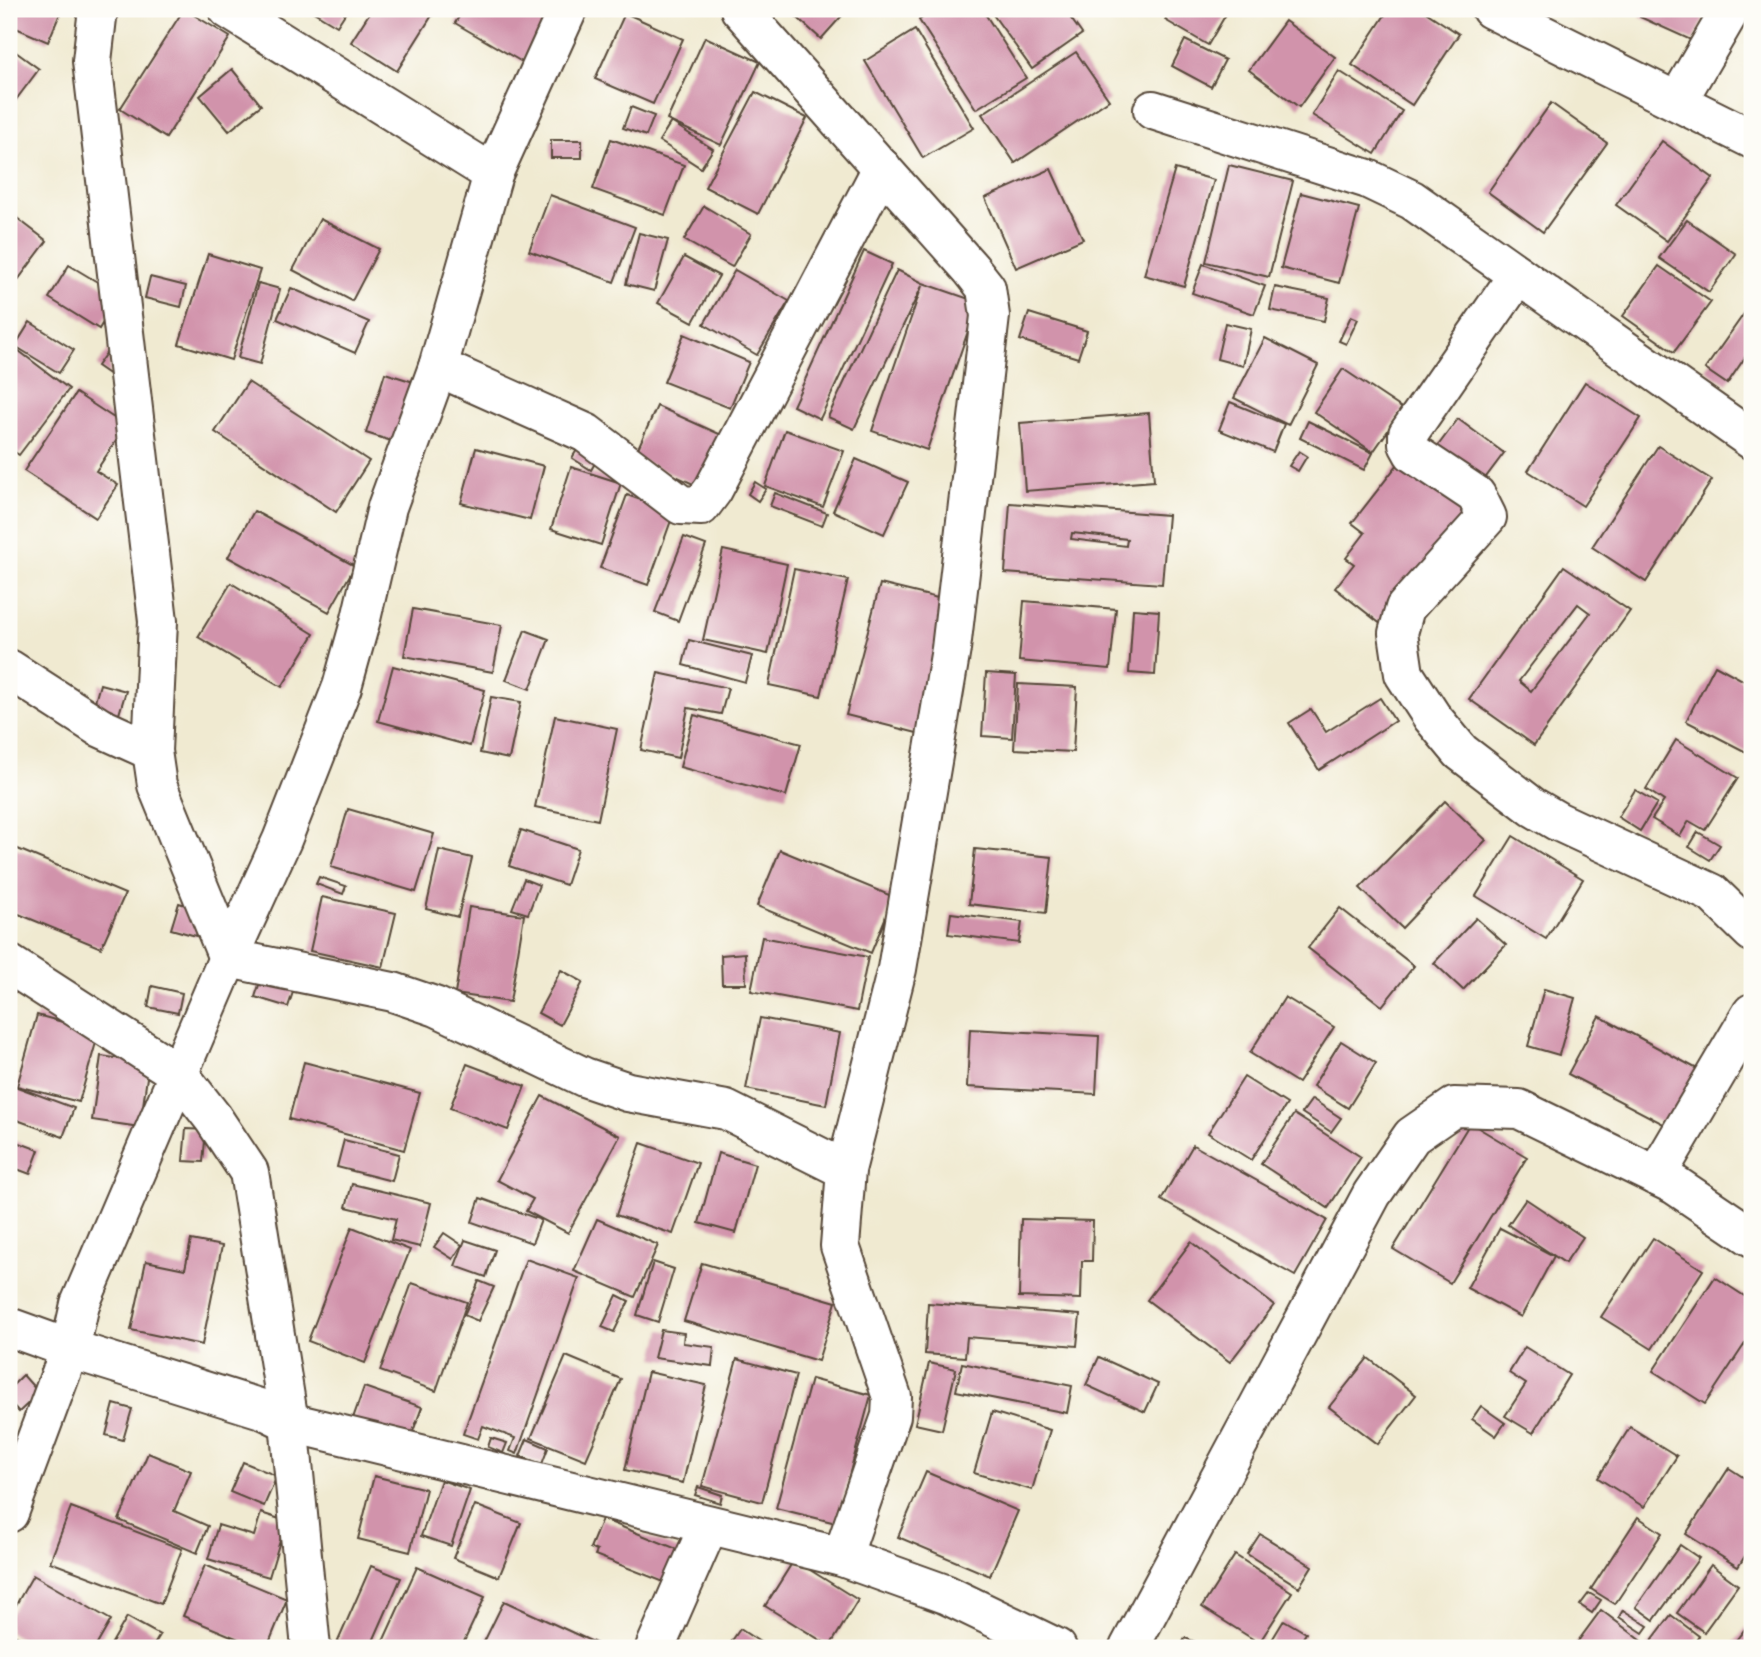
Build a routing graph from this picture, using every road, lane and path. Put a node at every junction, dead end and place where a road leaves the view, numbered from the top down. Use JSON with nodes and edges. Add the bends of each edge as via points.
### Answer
{"nodes":[{"id":1,"x":97,"y":9,"type":"edge"},
{"id":2,"x":228,"y":9,"type":"edge"},
{"id":3,"x":568,"y":9,"type":"edge"},
{"id":4,"x":740,"y":9,"type":"edge"},
{"id":5,"x":1491,"y":9,"type":"edge"},
{"id":6,"x":1731,"y":9,"type":"edge"},
{"id":7,"x":1678,"y":100,"type":"junction"},
{"id":8,"x":1153,"y":110,"type":"dead end"},
{"id":9,"x":1752,"y":139,"type":"edge"},
{"id":10,"x":882,"y":168,"type":"junction"},
{"id":11,"x":493,"y":174,"type":"junction"},
{"id":12,"x":1518,"y":275,"type":"junction"},
{"id":13,"x":438,"y":367,"type":"junction"},
{"id":14,"x":1752,"y":440,"type":"edge"},
{"id":15,"x":9,"y":669,"type":"edge"},
{"id":16,"x":152,"y":751,"type":"junction"},
{"id":17,"x":1752,"y":932,"type":"edge"},
{"id":18,"x":228,"y":958,"type":"junction"},
{"id":19,"x":9,"y":964,"type":"edge"},
{"id":20,"x":1752,"y":1013,"type":"edge"},
{"id":21,"x":178,"y":1073,"type":"junction"},
{"id":22,"x":846,"y":1170,"type":"junction"},
{"id":23,"x":1656,"y":1176,"type":"junction"},
{"id":24,"x":1752,"y":1237,"type":"edge"},
{"id":25,"x":9,"y":1327,"type":"edge"},
{"id":26,"x":70,"y":1349,"type":"junction"},
{"id":27,"x":289,"y":1422,"type":"junction"},
{"id":28,"x":9,"y":1513,"type":"edge"},
{"id":29,"x":709,"y":1525,"type":"junction"},
{"id":30,"x":842,"y":1557,"type":"junction"},
{"id":31,"x":311,"y":1648,"type":"edge"},
{"id":32,"x":654,"y":1648,"type":"edge"},
{"id":33,"x":1057,"y":1648,"type":"edge"},
{"id":34,"x":1129,"y":1648,"type":"edge"}],
"edges":[{"from":1,"to":16,"type":"street","via":[[92,61],[158,621]]},
{"from":2,"to":11,"type":"street"},
{"from":3,"to":11,"type":"street"},
{"from":4,"to":10,"type":"street"},
{"from":5,"to":7,"type":"street"},
{"from":6,"to":7,"type":"street"},
{"from":7,"to":9,"type":"street"},
{"from":8,"to":12,"type":"street","via":[[1368,179],[1412,200]]},
{"from":10,"to":13,"type":"street","via":[[701,506],[681,505],[586,433]]},
{"from":10,"to":22,"type":"street","via":[[978,278],[985,288],[990,316],[951,649],[904,929]]},
{"from":11,"to":13,"type":"street"},
{"from":12,"to":14,"type":"street"},
{"from":12,"to":17,"type":"street","via":[[1408,434],[1413,453],[1476,495],[1487,517],[1405,608],[1398,633],[1404,674],[1461,752],[1532,807],[1712,893]]},
{"from":13,"to":18,"type":"street","via":[[387,507],[342,687],[282,840]]},
{"from":15,"to":16,"type":"street","via":[[99,727]]},
{"from":16,"to":18,"type":"street","via":[[157,785]]},
{"from":18,"to":21,"type":"street"},
{"from":18,"to":22,"type":"street","via":[[426,1003],[584,1077],[628,1092],[726,1110]]},
{"from":19,"to":21,"type":"street"},
{"from":20,"to":23,"type":"street"},
{"from":21,"to":26,"type":"street","via":[[80,1304]]},
{"from":21,"to":27,"type":"street","via":[[249,1172]]},
{"from":22,"to":30,"type":"street","via":[[840,1246],[892,1397],[891,1416]]},
{"from":23,"to":24,"type":"street"},
{"from":23,"to":34,"type":"street","via":[[1519,1109],[1454,1107],[1412,1136],[1372,1194]]},
{"from":25,"to":26,"type":"street"},
{"from":26,"to":27,"type":"street","via":[[262,1409]]},
{"from":26,"to":28,"type":"street"},
{"from":27,"to":29,"type":"street"},
{"from":27,"to":31,"type":"street"},
{"from":29,"to":30,"type":"street"},
{"from":29,"to":32,"type":"street"},
{"from":30,"to":33,"type":"street","via":[[945,1594]]}]}
